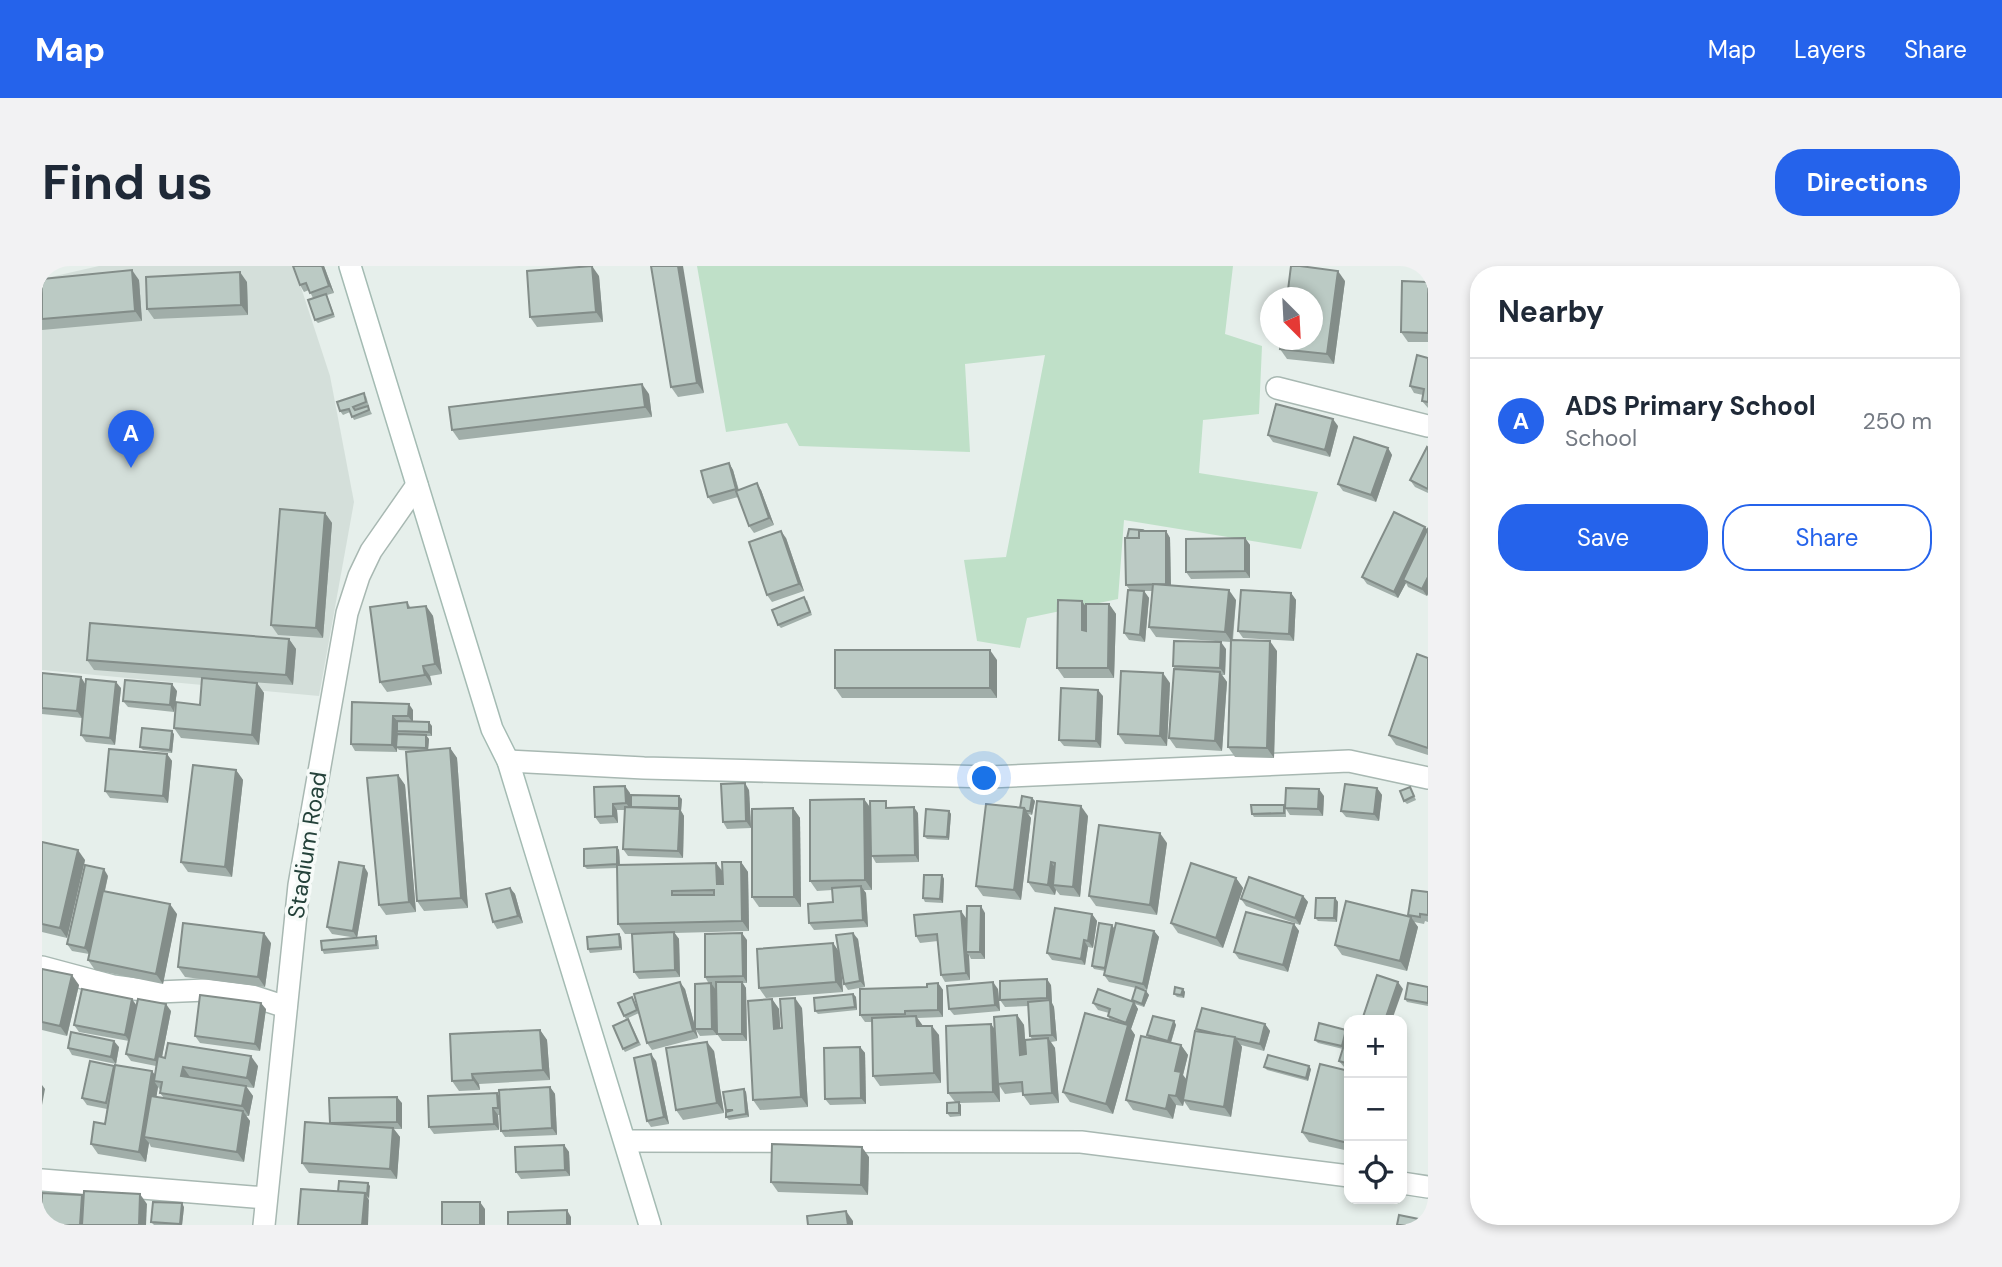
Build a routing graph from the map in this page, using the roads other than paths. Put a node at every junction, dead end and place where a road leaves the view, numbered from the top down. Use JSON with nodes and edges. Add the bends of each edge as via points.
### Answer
{"nodes":[{"id":1,"x":350,"y":266,"type":"edge"},
{"id":2,"x":1278,"y":388,"type":"dead end"},
{"id":3,"x":1428,"y":426,"type":"edge"},
{"id":4,"x":417,"y":485,"type":"junction"},
{"id":5,"x":508,"y":761,"type":"junction"},
{"id":6,"x":1428,"y":778,"type":"edge"},
{"id":7,"x":42,"y":967,"type":"edge"},
{"id":8,"x":286,"y":1007,"type":"junction"},
{"id":9,"x":626,"y":1141,"type":"junction"},
{"id":10,"x":1344,"y":1175,"type":"edge"},
{"id":11,"x":42,"y":1180,"type":"edge"},
{"id":12,"x":1407,"y":1185,"type":"edge"},
{"id":13,"x":1428,"y":1187,"type":"edge"},
{"id":14,"x":265,"y":1198,"type":"junction"},
{"id":15,"x":264,"y":1225,"type":"edge"},
{"id":16,"x":650,"y":1225,"type":"edge"}],
"edges":[{"from":1,"to":4,"type":"street"},
{"from":2,"to":3,"type":"street"},
{"from":4,"to":5,"type":"street","via":[[492,729]]},
{"from":4,"to":8,"type":"street","name":"Stadium Road","via":[[371,551],[347,613],[299,885]]},
{"from":5,"to":6,"type":"street","via":[[990,777],[1349,761]]},
{"from":5,"to":9,"type":"street"},
{"from":7,"to":8,"type":"street","via":[[113,986],[158,992],[206,990],[252,996]]},
{"from":8,"to":14,"type":"street","name":"Stadium Road"},
{"from":9,"to":10,"type":"street","via":[[1081,1142]]},
{"from":9,"to":16,"type":"street"},
{"from":11,"to":14,"type":"street"},
{"from":12,"to":13,"type":"street"},
{"from":14,"to":15,"type":"street","name":"Stadium Road"}]}
